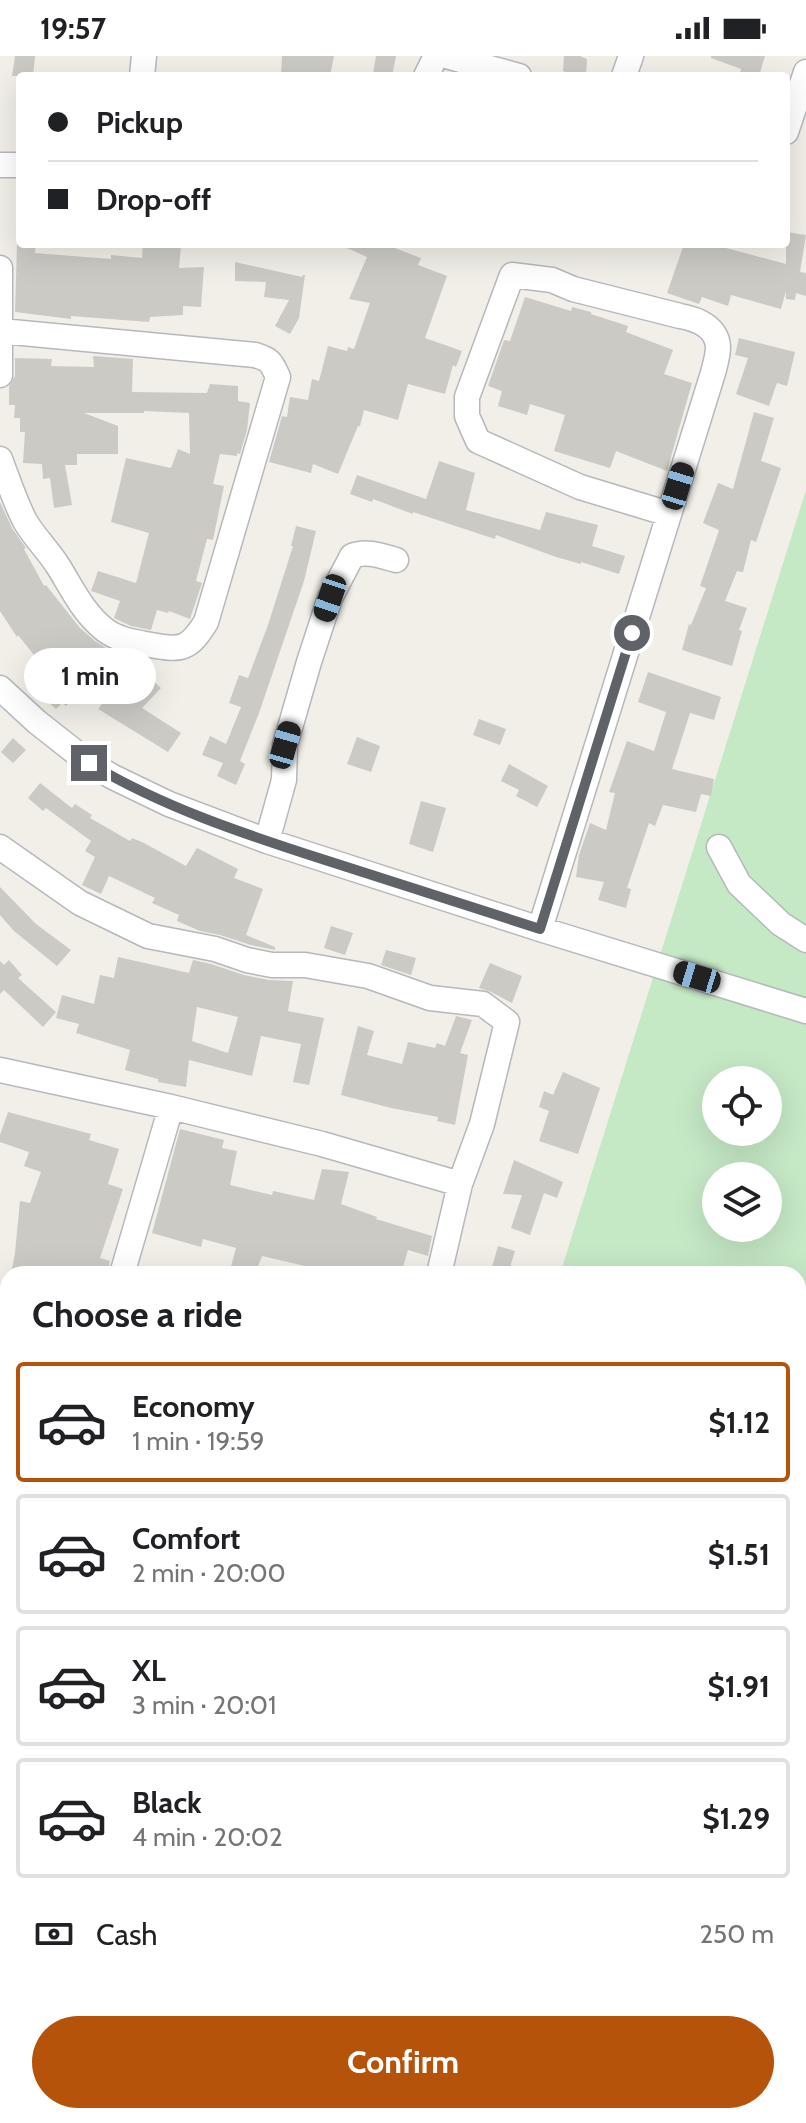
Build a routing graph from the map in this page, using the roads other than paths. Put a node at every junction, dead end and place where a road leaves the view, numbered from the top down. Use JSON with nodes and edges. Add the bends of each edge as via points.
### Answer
{"nodes":[{"id":1,"x":446,"y":56,"type":"edge"},
{"id":2,"x":504,"y":72,"type":"edge"},
{"id":3,"x":806,"y":72,"type":"edge"},
{"id":4,"x":790,"y":120,"type":"edge"},
{"id":5,"x":0,"y":268,"type":"edge"},
{"id":6,"x":1,"y":331,"type":"edge"},
{"id":7,"x":0,"y":375,"type":"edge"},
{"id":8,"x":0,"y":459,"type":"edge"},
{"id":9,"x":669,"y":514,"type":"junction"},
{"id":10,"x":396,"y":560,"type":"dead end"},
{"id":11,"x":0,"y":688,"type":"edge"},
{"id":12,"x":267,"y":841,"type":"junction"},
{"id":13,"x":0,"y":847,"type":"edge"},
{"id":14,"x":719,"y":847,"type":"dead end"},
{"id":15,"x":540,"y":929,"type":"junction"},
{"id":16,"x":806,"y":940,"type":"edge"},
{"id":17,"x":806,"y":1011,"type":"edge"},
{"id":18,"x":0,"y":1070,"type":"edge"},
{"id":19,"x":171,"y":1107,"type":"junction"},
{"id":20,"x":460,"y":1184,"type":"junction"},
{"id":21,"x":124,"y":1266,"type":"edge"},
{"id":22,"x":441,"y":1266,"type":"edge"}],
"edges":[{"from":1,"to":2,"type":"street"},
{"from":3,"to":4,"type":"street"},
{"from":5,"to":6,"type":"street"},
{"from":6,"to":7,"type":"street"},
{"from":6,"to":8,"type":"street","via":[[255,355],[274,365],[278,377],[206,622],[187,645],[134,642],[96,622],[26,523]]},
{"from":9,"to":9,"type":"street","via":[[713,373],[718,344],[711,330],[698,319],[552,280],[512,275],[467,397],[467,416],[478,441],[580,487]]},
{"from":9,"to":15,"type":"street"},
{"from":10,"to":12,"type":"street","via":[[368,553],[352,556],[330,598],[285,745],[284,780]]},
{"from":11,"to":12,"type":"street","via":[[113,777]]},
{"from":12,"to":15,"type":"street"},
{"from":13,"to":20,"type":"street","via":[[80,903],[148,936],[272,965],[368,976],[430,998],[483,1004],[507,1022],[482,1124]]},
{"from":14,"to":16,"type":"street","via":[[739,884]]},
{"from":15,"to":17,"type":"street"},
{"from":18,"to":19,"type":"street"},
{"from":19,"to":20,"type":"street"},
{"from":19,"to":21,"type":"street"},
{"from":20,"to":22,"type":"street"}]}
